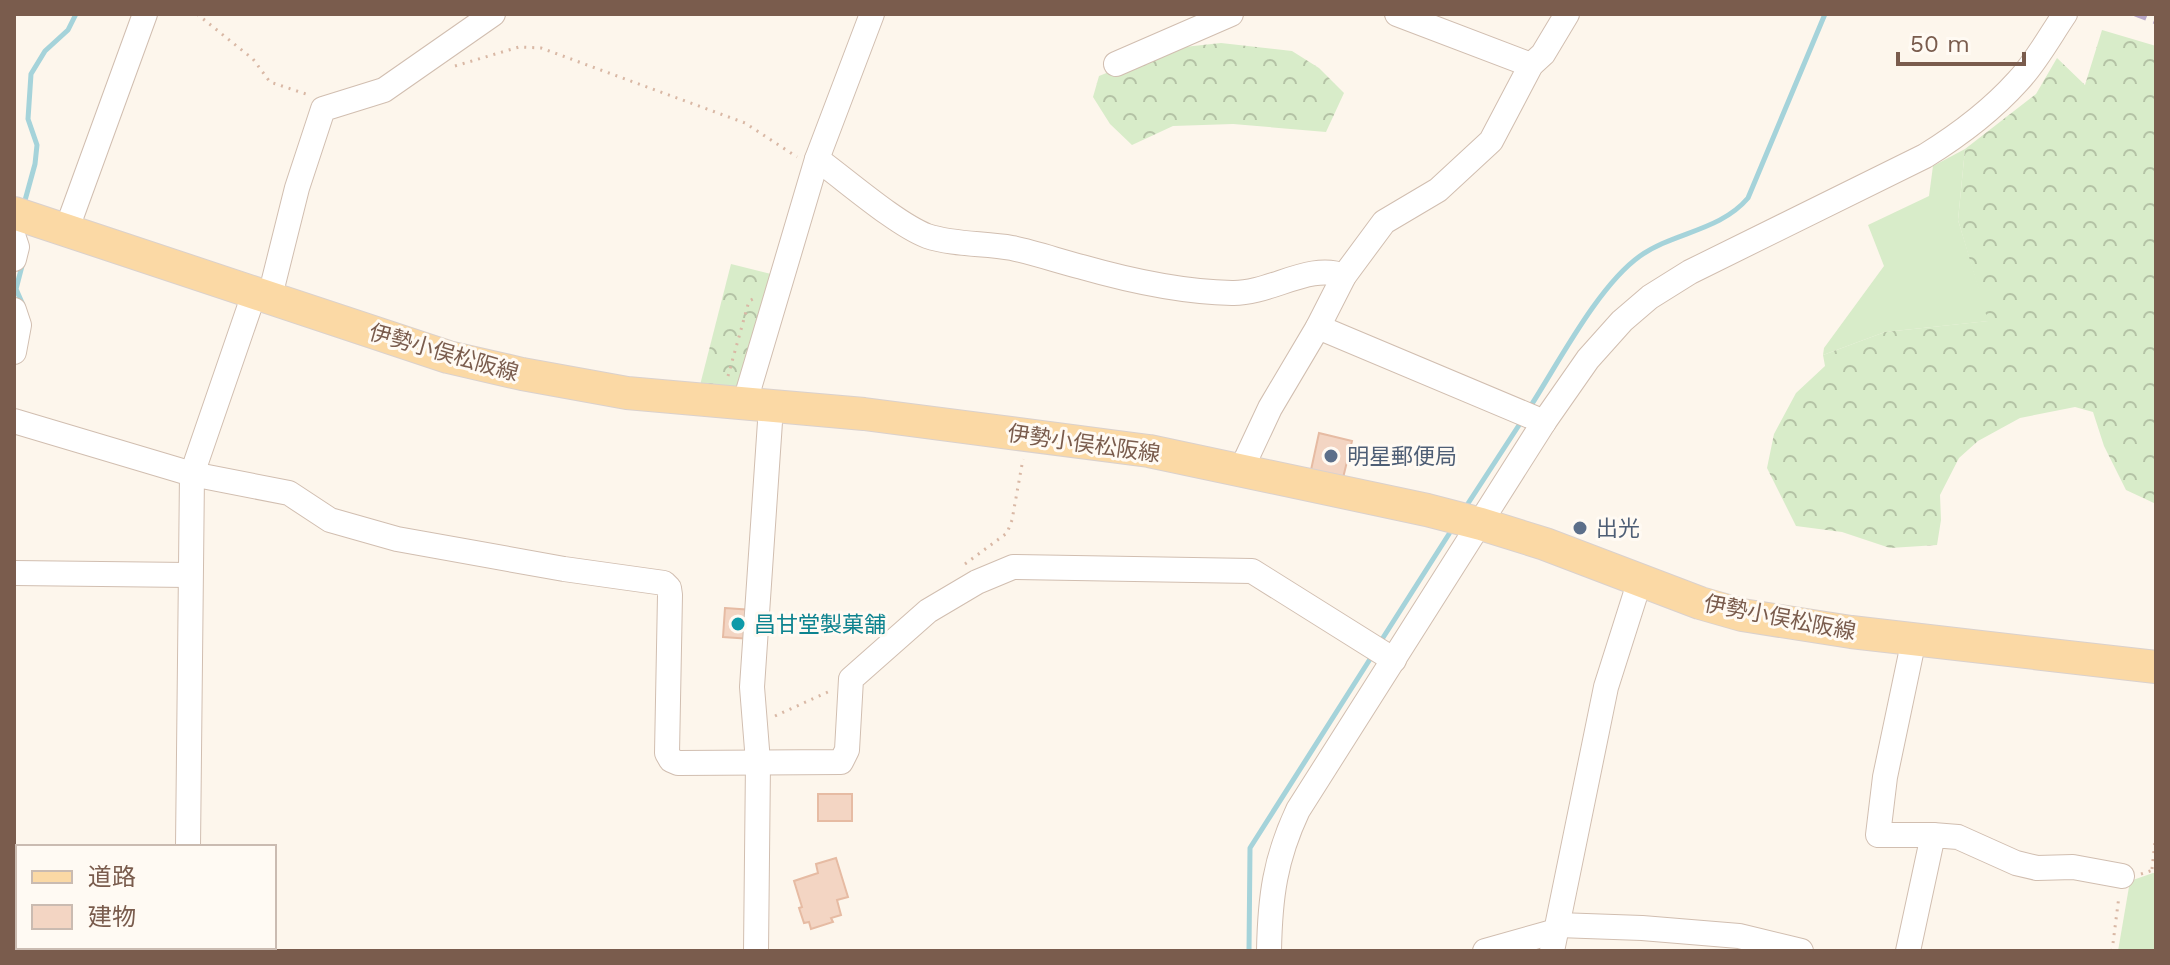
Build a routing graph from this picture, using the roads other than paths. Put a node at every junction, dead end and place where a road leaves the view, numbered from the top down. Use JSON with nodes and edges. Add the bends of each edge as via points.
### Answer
{"nodes":[{"id":1,"x":145,"y":14,"type":"edge"},
{"id":2,"x":493,"y":14,"type":"edge"},
{"id":3,"x":872,"y":14,"type":"edge"},
{"id":4,"x":1231,"y":14,"type":"edge"},
{"id":5,"x":1397,"y":14,"type":"edge"},
{"id":6,"x":1567,"y":14,"type":"edge"},
{"id":7,"x":2065,"y":14,"type":"edge"},
{"id":8,"x":1116,"y":64,"type":"dead end"},
{"id":9,"x":1531,"y":65,"type":"junction"},
{"id":10,"x":816,"y":162,"type":"junction"},
{"id":11,"x":14,"y":213,"type":"edge"},
{"id":12,"x":66,"y":231,"type":"junction"},
{"id":13,"x":14,"y":238,"type":"edge"},
{"id":14,"x":14,"y":259,"type":"edge"},
{"id":15,"x":1344,"y":276,"type":"junction"},
{"id":16,"x":262,"y":297,"type":"junction"},
{"id":17,"x":14,"y":310,"type":"edge"},
{"id":18,"x":1318,"y":327,"type":"junction"},
{"id":19,"x":14,"y":352,"type":"edge"},
{"id":20,"x":758,"y":406,"type":"junction"},
{"id":21,"x":1532,"y":417,"type":"junction"},
{"id":22,"x":14,"y":421,"type":"edge"},
{"id":23,"x":1240,"y":472,"type":"junction"},
{"id":24,"x":192,"y":474,"type":"junction"},
{"id":25,"x":1481,"y":524,"type":"junction"},
{"id":26,"x":14,"y":573,"type":"edge"},
{"id":27,"x":189,"y":575,"type":"junction"},
{"id":28,"x":1640,"y":580,"type":"junction"},
{"id":29,"x":1914,"y":639,"type":"junction"},
{"id":30,"x":1382,"y":652,"type":"junction"},
{"id":31,"x":2156,"y":667,"type":"edge"},
{"id":32,"x":758,"y":762,"type":"junction"},
{"id":33,"x":1933,"y":835,"type":"junction"},
{"id":34,"x":188,"y":845,"type":"edge"},
{"id":35,"x":2122,"y":876,"type":"road end"},
{"id":36,"x":1556,"y":936,"type":"edge"},
{"id":37,"x":756,"y":951,"type":"edge"},
{"id":38,"x":1269,"y":951,"type":"edge"},
{"id":39,"x":1485,"y":951,"type":"edge"},
{"id":40,"x":1801,"y":951,"type":"edge"},
{"id":41,"x":1908,"y":951,"type":"edge"}],
"edges":[{"from":1,"to":12,"type":"street"},
{"from":2,"to":16,"type":"street","via":[[384,90],[323,109]]},
{"from":3,"to":10,"type":"street"},
{"from":4,"to":8,"type":"street"},
{"from":5,"to":9,"type":"street"},
{"from":6,"to":9,"type":"street"},
{"from":7,"to":21,"type":"street","via":[[2020,80],[1951,140],[1650,297]]},
{"from":9,"to":15,"type":"street","via":[[1491,141],[1438,190],[1384,222]]},
{"from":10,"to":15,"type":"street","via":[[902,222],[949,241],[1013,248],[1203,293],[1269,288],[1316,272]]},
{"from":10,"to":20,"type":"street"},
{"from":11,"to":12,"type":"main road","name":"伊勢小俣松阪線"},
{"from":12,"to":16,"type":"main road","name":"伊勢小俣松阪線"},
{"from":13,"to":14,"type":"street"},
{"from":15,"to":18,"type":"street"},
{"from":16,"to":20,"type":"main road","name":"伊勢小俣松阪線","via":[[448,357],[522,374],[627,393]]},
{"from":16,"to":24,"type":"street","via":[[219,394]]},
{"from":17,"to":19,"type":"street","via":[[19,325]]},
{"from":18,"to":21,"type":"street"},
{"from":18,"to":23,"type":"street"},
{"from":20,"to":23,"type":"main road","name":"伊勢小俣松阪線","via":[[864,414],[1149,451]]},
{"from":20,"to":32,"type":"street","via":[[753,665]]},
{"from":21,"to":25,"type":"street"},
{"from":22,"to":24,"type":"street"},
{"from":23,"to":25,"type":"main road","name":"伊勢小俣松阪線"},
{"from":24,"to":27,"type":"street"},
{"from":24,"to":32,"type":"street","via":[[289,493],[330,520],[397,539],[664,583],[670,595],[667,753],[678,763]]},
{"from":25,"to":28,"type":"main road","name":"伊勢小俣松阪線"},
{"from":25,"to":30,"type":"street"},
{"from":26,"to":27,"type":"street"},
{"from":27,"to":34,"type":"street"},
{"from":28,"to":29,"type":"main road","name":"伊勢小俣松阪線","via":[[1742,615]]},
{"from":28,"to":36,"type":"street","via":[[1606,687]]},
{"from":29,"to":31,"type":"main road","name":"伊勢小俣松阪線"},
{"from":29,"to":33,"type":"street","via":[[1878,835]]},
{"from":30,"to":32,"type":"street","via":[[1252,571],[1013,567],[928,611],[851,679],[847,750],[841,762]]},
{"from":30,"to":38,"type":"street","via":[[1287,834],[1273,882]]},
{"from":32,"to":37,"type":"street"},
{"from":33,"to":35,"type":"street","via":[[1958,837],[2037,868],[2073,867]]},
{"from":33,"to":41,"type":"street"},
{"from":36,"to":39,"type":"street"},
{"from":36,"to":40,"type":"street","via":[[1642,928],[1739,936]]}]}
